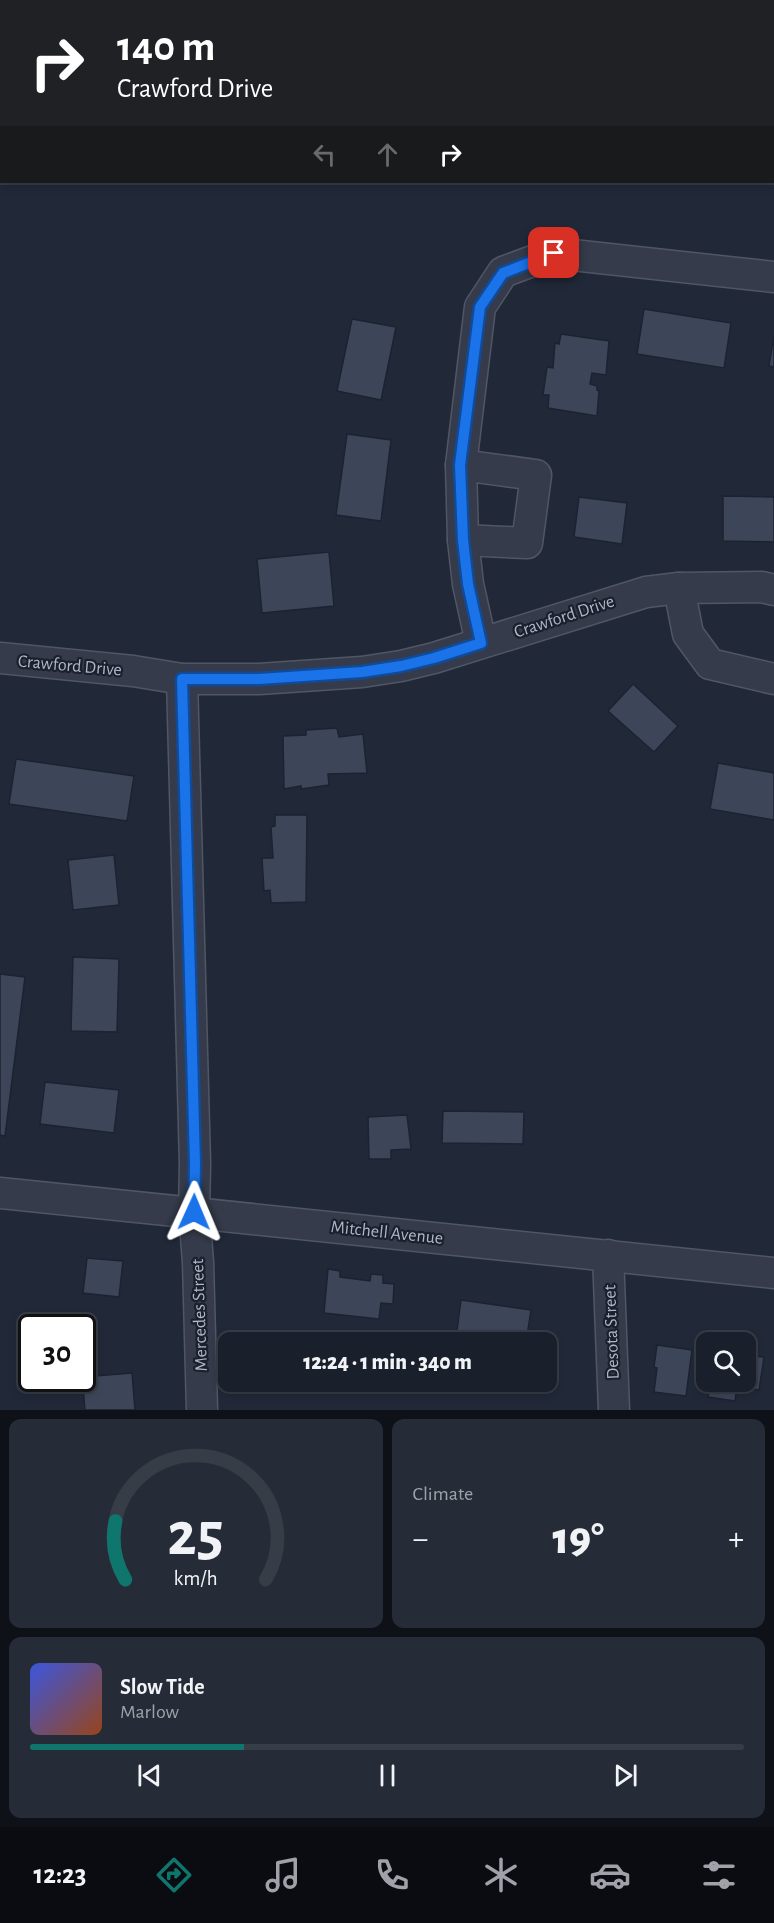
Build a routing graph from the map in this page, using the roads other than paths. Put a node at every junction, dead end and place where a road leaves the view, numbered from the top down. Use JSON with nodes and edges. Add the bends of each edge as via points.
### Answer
{"nodes":[{"id":1,"x":774,"y":277,"type":"edge"},
{"id":2,"x":460,"y":465,"type":"junction"},
{"id":3,"x":463,"y":540,"type":"junction"},
{"id":4,"x":679,"y":588,"type":"junction"},
{"id":5,"x":774,"y":590,"type":"edge"},
{"id":6,"x":481,"y":643,"type":"junction"},
{"id":7,"x":0,"y":658,"type":"edge"},
{"id":8,"x":182,"y":679,"type":"junction"},
{"id":9,"x":774,"y":679,"type":"edge"},
{"id":10,"x":0,"y":1193,"type":"edge"},
{"id":11,"x":194,"y":1212,"type":"junction"},
{"id":12,"x":608,"y":1255,"type":"junction"},
{"id":13,"x":774,"y":1273,"type":"edge"},
{"id":14,"x":202,"y":1410,"type":"edge"},
{"id":15,"x":614,"y":1410,"type":"edge"}],
"edges":[{"from":1,"to":2,"type":"street","via":[[554,253],[503,273],[480,307]]},
{"from":2,"to":3,"type":"street"},
{"from":2,"to":3,"type":"street","via":[[536,475],[527,543]]},
{"from":3,"to":6,"type":"street"},
{"from":4,"to":5,"type":"street","name":"Crawford Drive"},
{"from":4,"to":6,"type":"street","name":"Crawford Drive","via":[[617,599]]},
{"from":4,"to":9,"type":"street","via":[[688,634],[710,664]]},
{"from":6,"to":8,"type":"street","name":"Crawford Drive","via":[[423,661],[362,672]]},
{"from":7,"to":8,"type":"street","name":"Crawford Drive"},
{"from":8,"to":11,"type":"street","name":"Mercedes Street"},
{"from":10,"to":11,"type":"street","name":"Mitchell Avenue"},
{"from":11,"to":12,"type":"street","name":"Mitchell Avenue"},
{"from":11,"to":14,"type":"street","name":"Mercedes Street"},
{"from":12,"to":13,"type":"street","name":"Mitchell Avenue"},
{"from":12,"to":15,"type":"street","name":"Desota Street"}]}
